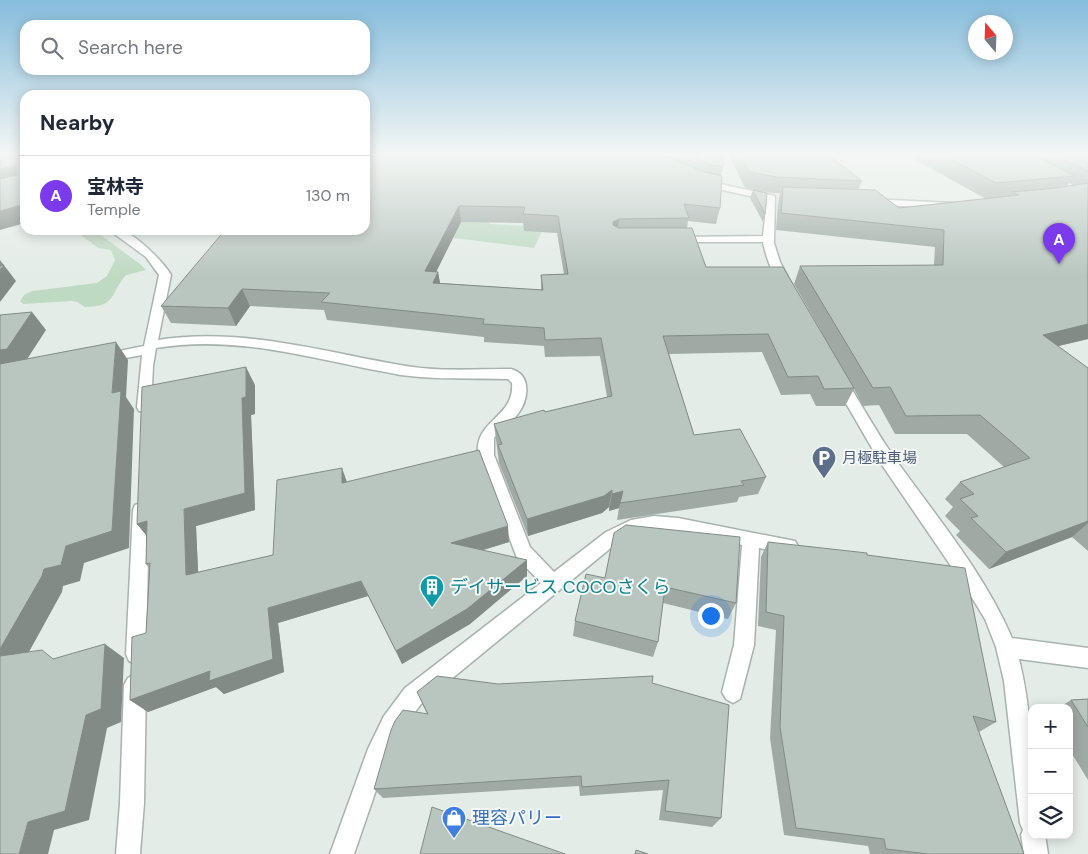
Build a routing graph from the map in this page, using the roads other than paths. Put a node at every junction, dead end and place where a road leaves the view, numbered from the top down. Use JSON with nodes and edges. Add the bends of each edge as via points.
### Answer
{"nodes":[{"id":1,"x":757,"y":195,"type":"edge"},
{"id":2,"x":861,"y":201,"type":"edge"},
{"id":3,"x":964,"y":206,"type":"edge"},
{"id":4,"x":121,"y":235,"type":"edge"},
{"id":5,"x":767,"y":239,"type":"junction"},
{"id":6,"x":667,"y":240,"type":"edge"},
{"id":7,"x":796,"y":301,"type":"edge"},
{"id":8,"x":150,"y":347,"type":"junction"},
{"id":9,"x":93,"y":360,"type":"edge"},
{"id":10,"x":832,"y":366,"type":"edge"},
{"id":11,"x":143,"y":426,"type":"edge"},
{"id":12,"x":141,"y":494,"type":"edge"},
{"id":13,"x":751,"y":540,"type":"junction"},
{"id":14,"x":805,"y":549,"type":"edge"},
{"id":15,"x":965,"y":571,"type":"junction"},
{"id":16,"x":943,"y":572,"type":"edge"},
{"id":17,"x":553,"y":584,"type":"junction"},
{"id":18,"x":1006,"y":646,"type":"junction"},
{"id":19,"x":1088,"y":658,"type":"edge"},
{"id":20,"x":733,"y":692,"type":"dead end"},
{"id":21,"x":1028,"y":794,"type":"edge"},
{"id":22,"x":1034,"y":839,"type":"edge"},
{"id":23,"x":128,"y":854,"type":"edge"},
{"id":24,"x":342,"y":854,"type":"edge"},
{"id":25,"x":1036,"y":854,"type":"edge"}],
"edges":[{"from":1,"to":5,"type":"street","via":[[776,199]]},
{"from":2,"to":3,"type":"street"},
{"from":4,"to":8,"type":"street","via":[[154,258],[165,275]]},
{"from":5,"to":6,"type":"street"},
{"from":5,"to":7,"type":"street","via":[[773,261]]},
{"from":8,"to":9,"type":"street"},
{"from":8,"to":11,"type":"street"},
{"from":8,"to":17,"type":"street","via":[[175,340],[222,341],[295,348],[425,373],[511,374],[520,384],[519,400],[514,410],[487,437],[484,446],[523,552]]},
{"from":10,"to":15,"type":"street","via":[[886,458]]},
{"from":12,"to":23,"type":"street"},
{"from":13,"to":14,"type":"street"},
{"from":13,"to":17,"type":"street","via":[[678,525],[654,523],[631,528],[612,537]]},
{"from":13,"to":20,"type":"street","via":[[744,645]]},
{"from":15,"to":16,"type":"street"},
{"from":15,"to":18,"type":"street","via":[[992,614]]},
{"from":17,"to":24,"type":"street","via":[[413,696],[392,724],[376,757]]},
{"from":18,"to":19,"type":"street"},
{"from":18,"to":21,"type":"street","via":[[1014,682]]},
{"from":22,"to":25,"type":"street"}]}
